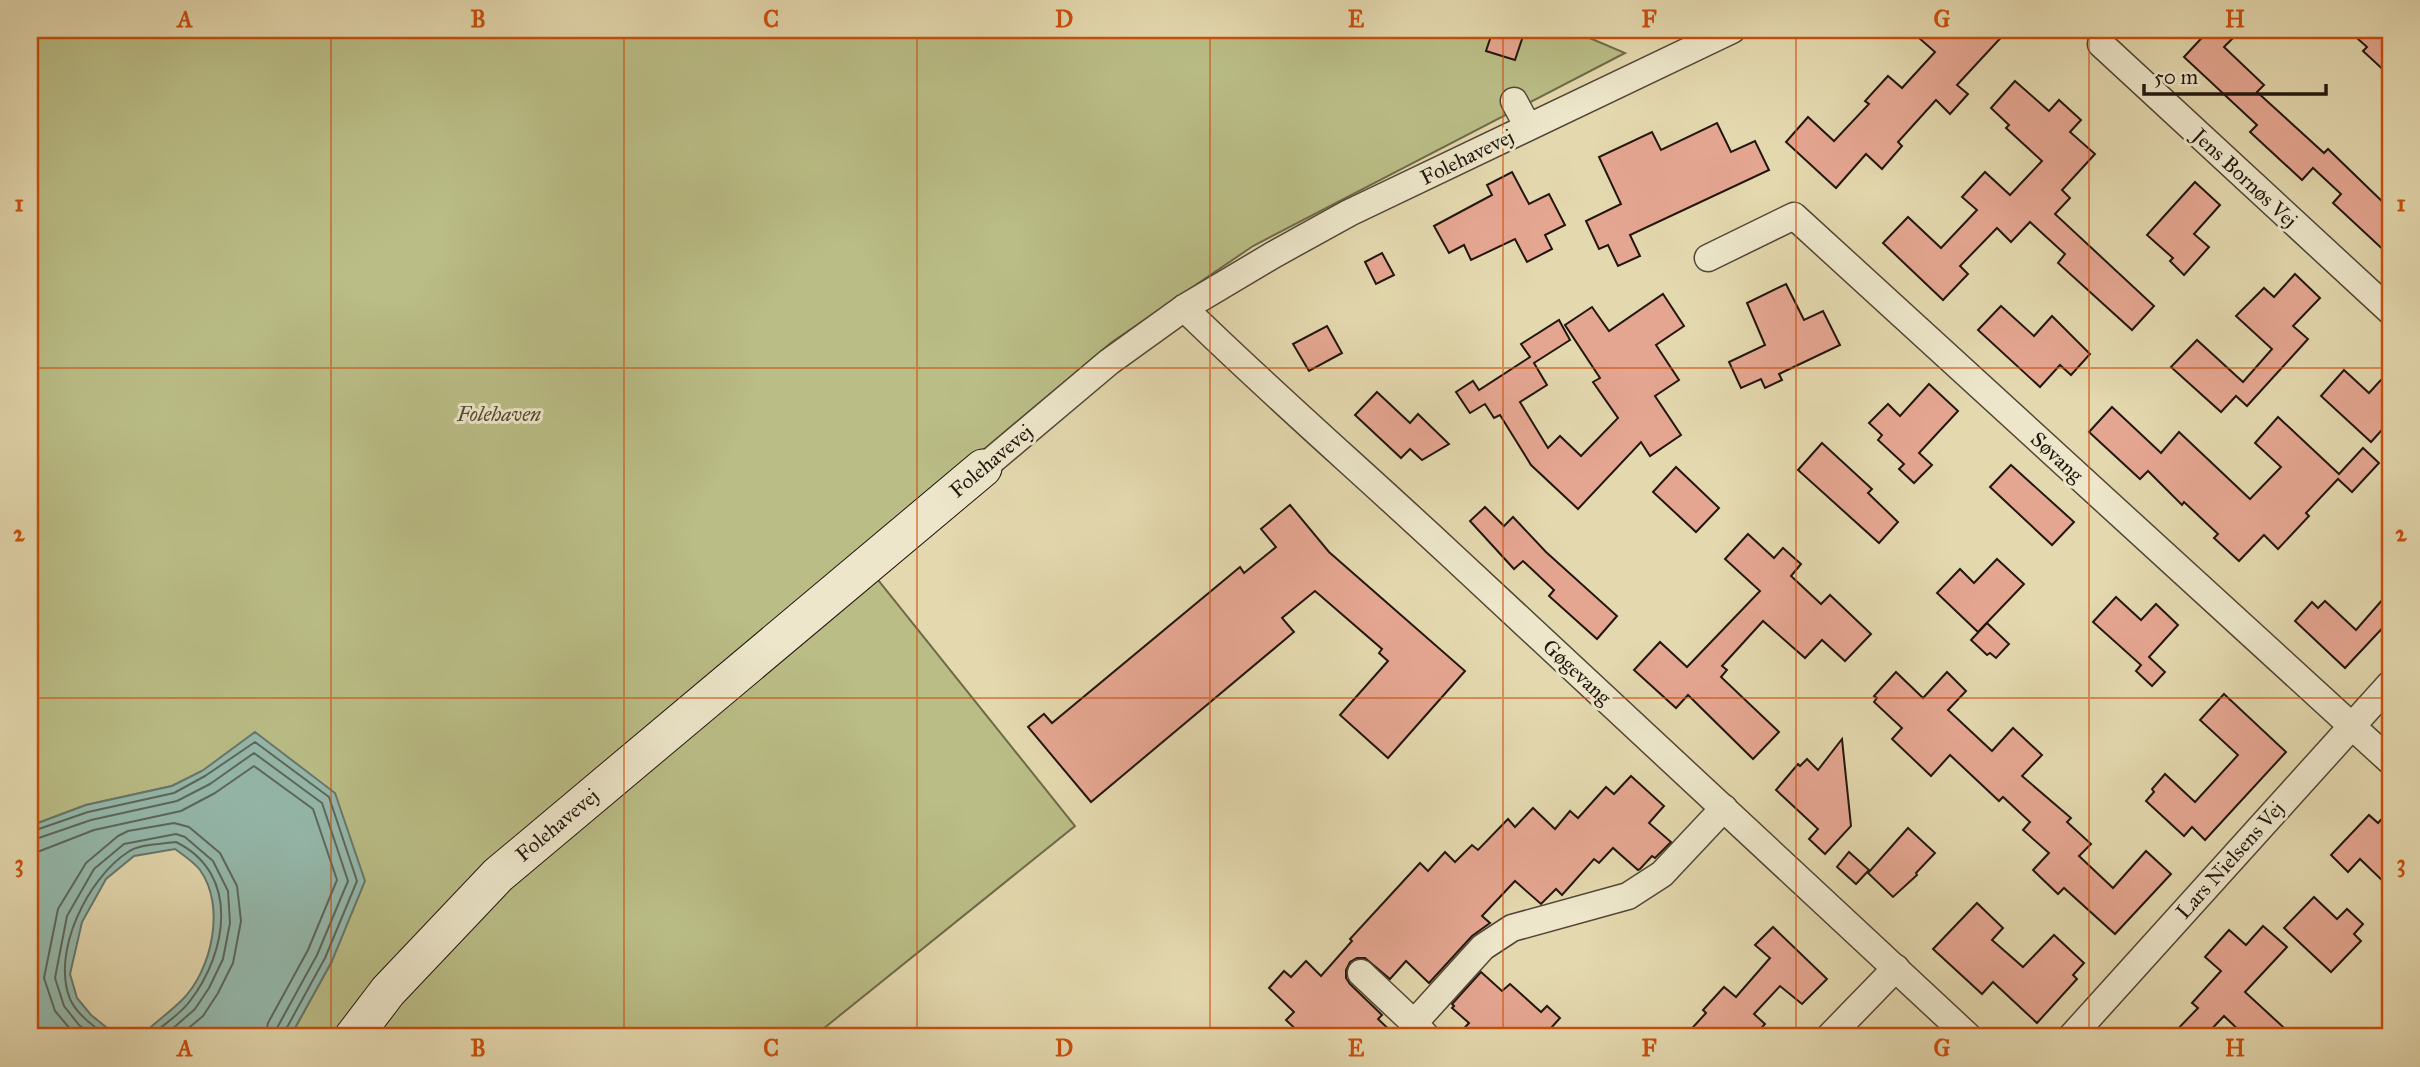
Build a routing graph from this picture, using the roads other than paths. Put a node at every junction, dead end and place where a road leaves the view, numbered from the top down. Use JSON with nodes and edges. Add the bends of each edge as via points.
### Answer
{"nodes":[{"id":1,"x":1732,"y":30,"type":"edge"},
{"id":2,"x":2101,"y":44,"type":"dead end"},
{"id":3,"x":1514,"y":101,"type":"dead end"},
{"id":4,"x":1528,"y":127,"type":"junction"},
{"id":5,"x":1708,"y":258,"type":"dead end"},
{"id":6,"x":1184,"y":308,"type":"junction"},
{"id":7,"x":2390,"y":311,"type":"edge"},
{"id":8,"x":983,"y":468,"type":"joint"},
{"id":9,"x":2390,"y":684,"type":"edge"},
{"id":10,"x":2351,"y":726,"type":"junction"},
{"id":11,"x":2390,"y":761,"type":"edge"},
{"id":12,"x":1724,"y":808,"type":"junction"},
{"id":13,"x":1896,"y":968,"type":"junction"},
{"id":14,"x":1361,"y":973,"type":"dead end"},
{"id":15,"x":1420,"y":1030,"type":"edge"},
{"id":16,"x":353,"y":1037,"type":"edge"},
{"id":17,"x":1829,"y":1037,"type":"edge"},
{"id":18,"x":1969,"y":1037,"type":"edge"},
{"id":19,"x":2071,"y":1037,"type":"edge"}],
"edges":[{"from":1,"to":4,"type":"street","name":"Folehavevej"},
{"from":2,"to":7,"type":"street","name":"Jens Bornøs Vej"},
{"from":3,"to":4,"type":"street"},
{"from":4,"to":6,"type":"street","name":"Folehavevej","via":[[1349,214]]},
{"from":5,"to":10,"type":"street","name":"Søvang","via":[[1794,216]]},
{"from":6,"to":8,"type":"street","name":"Folehavevej","via":[[1109,362]]},
{"from":6,"to":12,"type":"street","name":"Gøgevang"},
{"from":8,"to":16,"type":"street","name":"Folehavevej","via":[[498,875],[388,991]]},
{"from":9,"to":10,"type":"street","name":"Lars Nielsens Vej"},
{"from":10,"to":11,"type":"street","name":"Søvang"},
{"from":10,"to":19,"type":"street","name":"Lars Nielsens Vej"},
{"from":12,"to":13,"type":"street","name":"Gøgevang"},
{"from":12,"to":15,"type":"street","via":[[1662,874],[1628,896],[1513,928],[1483,947]]},
{"from":13,"to":17,"type":"street"},
{"from":13,"to":18,"type":"street","name":"Gøgevang"},
{"from":14,"to":15,"type":"street"}]}
